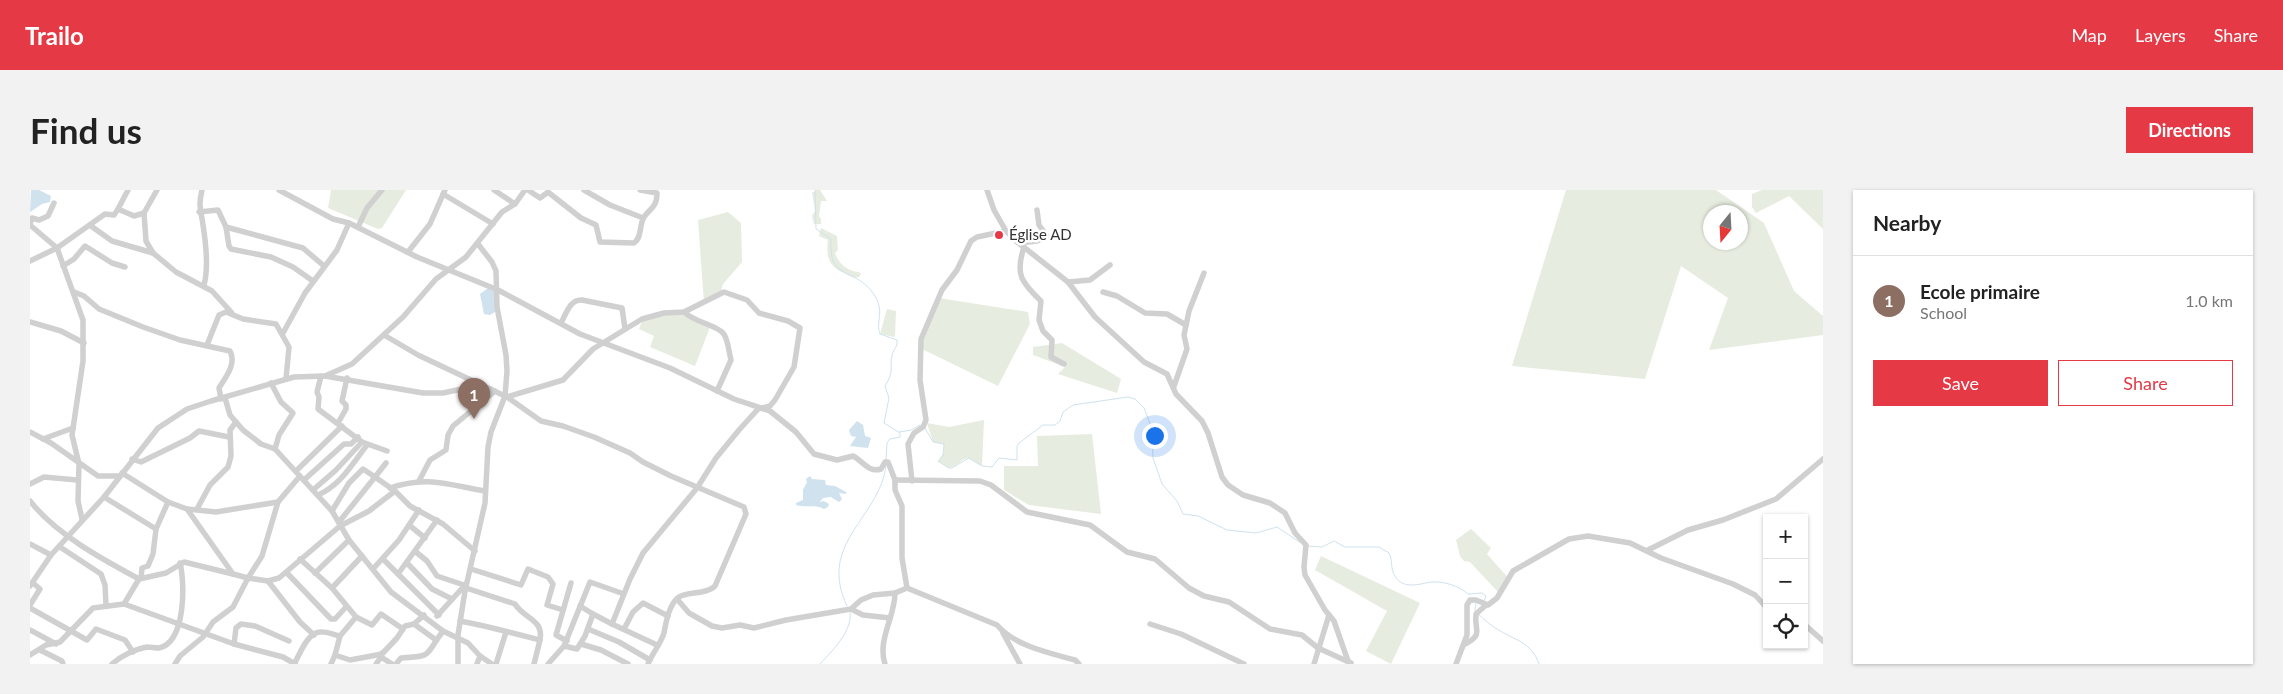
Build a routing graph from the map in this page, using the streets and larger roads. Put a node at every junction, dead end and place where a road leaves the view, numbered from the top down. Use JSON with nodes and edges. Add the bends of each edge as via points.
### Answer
{"nodes":[{"id":1,"x":128,"y":190,"type":"edge"},
{"id":2,"x":157,"y":190,"type":"edge"},
{"id":3,"x":202,"y":190,"type":"edge"},
{"id":4,"x":279,"y":190,"type":"edge"},
{"id":5,"x":382,"y":190,"type":"edge"},
{"id":6,"x":494,"y":190,"type":"edge"},
{"id":7,"x":526,"y":190,"type":"edge"},
{"id":8,"x":584,"y":190,"type":"edge"},
{"id":9,"x":640,"y":190,"type":"edge"},
{"id":10,"x":987,"y":190,"type":"edge"},
{"id":11,"x":444,"y":192,"type":"edge"},
{"id":12,"x":54,"y":203,"type":"dead end"},
{"id":13,"x":515,"y":204,"type":"junction"},
{"id":14,"x":118,"y":209,"type":"junction"},
{"id":15,"x":1037,"y":210,"type":"dead end"},
{"id":16,"x":199,"y":212,"type":"junction"},
{"id":17,"x":144,"y":214,"type":"junction"},
{"id":18,"x":643,"y":218,"type":"junction"},
{"id":19,"x":349,"y":223,"type":"junction"},
{"id":20,"x":30,"y":224,"type":"edge"},
{"id":21,"x":493,"y":224,"type":"junction"},
{"id":22,"x":91,"y":226,"type":"junction"},
{"id":23,"x":358,"y":226,"type":"junction"},
{"id":24,"x":226,"y":227,"type":"junction"},
{"id":25,"x":1006,"y":231,"type":"junction"},
{"id":26,"x":1019,"y":243,"type":"junction"},
{"id":27,"x":478,"y":244,"type":"junction"},
{"id":28,"x":1024,"y":247,"type":"junction"},
{"id":29,"x":57,"y":248,"type":"junction"},
{"id":30,"x":408,"y":252,"type":"junction"},
{"id":31,"x":153,"y":253,"type":"junction"},
{"id":32,"x":30,"y":261,"type":"edge"},
{"id":33,"x":1110,"y":265,"type":"dead end"},
{"id":34,"x":63,"y":266,"type":"junction"},
{"id":35,"x":324,"y":266,"type":"junction"},
{"id":36,"x":125,"y":267,"type":"dead end"},
{"id":37,"x":450,"y":269,"type":"junction"},
{"id":38,"x":1204,"y":273,"type":"dead end"},
{"id":39,"x":313,"y":281,"type":"junction"},
{"id":40,"x":1068,"y":282,"type":"junction"},
{"id":41,"x":204,"y":285,"type":"junction"},
{"id":42,"x":498,"y":290,"type":"junction"},
{"id":43,"x":74,"y":292,"type":"junction"},
{"id":44,"x":1103,"y":292,"type":"dead end"},
{"id":45,"x":684,"y":312,"type":"junction"},
{"id":46,"x":232,"y":313,"type":"junction"},
{"id":47,"x":31,"y":323,"type":"edge"},
{"id":48,"x":561,"y":323,"type":"junction"},
{"id":49,"x":1186,"y":325,"type":"junction"},
{"id":50,"x":625,"y":329,"type":"junction"},
{"id":51,"x":283,"y":333,"type":"junction"},
{"id":52,"x":384,"y":335,"type":"junction"},
{"id":53,"x":84,"y":343,"type":"junction"},
{"id":54,"x":604,"y":343,"type":"junction"},
{"id":55,"x":207,"y":345,"type":"junction"},
{"id":56,"x":1064,"y":364,"type":"dead end"},
{"id":57,"x":323,"y":376,"type":"junction"},
{"id":58,"x":348,"y":378,"type":"junction"},
{"id":59,"x":286,"y":379,"type":"junction"},
{"id":60,"x":271,"y":383,"type":"junction"},
{"id":61,"x":1173,"y":388,"type":"junction"},
{"id":62,"x":493,"y":390,"type":"junction"},
{"id":63,"x":717,"y":391,"type":"junction"},
{"id":64,"x":506,"y":396,"type":"junction"},
{"id":65,"x":223,"y":398,"type":"junction"},
{"id":66,"x":762,"y":408,"type":"junction"},
{"id":67,"x":236,"y":422,"type":"junction"},
{"id":68,"x":340,"y":424,"type":"junction"},
{"id":69,"x":73,"y":428,"type":"junction"},
{"id":70,"x":30,"y":432,"type":"edge"},
{"id":71,"x":43,"y":438,"type":"junction"},
{"id":72,"x":229,"y":438,"type":"junction"},
{"id":73,"x":362,"y":441,"type":"junction"},
{"id":74,"x":275,"y":449,"type":"junction"},
{"id":75,"x":387,"y":451,"type":"dead end"},
{"id":76,"x":132,"y":459,"type":"junction"},
{"id":77,"x":1823,"y":459,"type":"edge"},
{"id":78,"x":386,"y":463,"type":"dead end"},
{"id":79,"x":79,"y":464,"type":"junction"},
{"id":80,"x":121,"y":475,"type":"junction"},
{"id":81,"x":300,"y":476,"type":"junction"},
{"id":82,"x":375,"y":477,"type":"junction"},
{"id":83,"x":77,"y":480,"type":"junction"},
{"id":84,"x":895,"y":480,"type":"junction"},
{"id":85,"x":419,"y":481,"type":"junction"},
{"id":86,"x":912,"y":481,"type":"junction"},
{"id":87,"x":30,"y":484,"type":"edge"},
{"id":88,"x":697,"y":488,"type":"junction"},
{"id":89,"x":393,"y":490,"type":"junction"},
{"id":90,"x":485,"y":491,"type":"junction"},
{"id":91,"x":315,"y":492,"type":"junction"},
{"id":92,"x":104,"y":497,"type":"junction"},
{"id":93,"x":30,"y":501,"type":"edge"},
{"id":94,"x":168,"y":502,"type":"junction"},
{"id":95,"x":278,"y":502,"type":"junction"},
{"id":96,"x":186,"y":509,"type":"junction"},
{"id":97,"x":197,"y":509,"type":"junction"},
{"id":98,"x":418,"y":510,"type":"junction"},
{"id":99,"x":332,"y":511,"type":"junction"},
{"id":100,"x":82,"y":519,"type":"junction"},
{"id":101,"x":437,"y":520,"type":"junction"},
{"id":102,"x":339,"y":524,"type":"junction"},
{"id":103,"x":409,"y":525,"type":"junction"},
{"id":104,"x":156,"y":529,"type":"junction"},
{"id":105,"x":69,"y":536,"type":"junction"},
{"id":106,"x":425,"y":538,"type":"junction"},
{"id":107,"x":348,"y":540,"type":"junction"},
{"id":108,"x":30,"y":544,"type":"edge"},
{"id":109,"x":60,"y":547,"type":"junction"},
{"id":110,"x":1648,"y":550,"type":"junction"},
{"id":111,"x":416,"y":552,"type":"junction"},
{"id":112,"x":475,"y":552,"type":"junction"},
{"id":113,"x":51,"y":555,"type":"junction"},
{"id":114,"x":362,"y":556,"type":"junction"},
{"id":115,"x":383,"y":559,"type":"junction"},
{"id":116,"x":300,"y":560,"type":"junction"},
{"id":117,"x":180,"y":564,"type":"junction"},
{"id":118,"x":408,"y":564,"type":"junction"},
{"id":119,"x":374,"y":569,"type":"junction"},
{"id":120,"x":471,"y":569,"type":"junction"},
{"id":121,"x":287,"y":572,"type":"junction"},
{"id":122,"x":315,"y":573,"type":"junction"},
{"id":123,"x":233,"y":574,"type":"junction"},
{"id":124,"x":398,"y":574,"type":"junction"},
{"id":125,"x":140,"y":578,"type":"junction"},
{"id":126,"x":248,"y":578,"type":"junction"},
{"id":127,"x":268,"y":581,"type":"junction"},
{"id":128,"x":571,"y":583,"type":"dead end"},
{"id":129,"x":31,"y":584,"type":"edge"},
{"id":130,"x":466,"y":585,"type":"junction"},
{"id":131,"x":332,"y":588,"type":"junction"},
{"id":132,"x":907,"y":588,"type":"junction"},
{"id":133,"x":895,"y":593,"type":"junction"},
{"id":134,"x":624,"y":594,"type":"junction"},
{"id":135,"x":677,"y":599,"type":"junction"},
{"id":136,"x":452,"y":600,"type":"junction"},
{"id":137,"x":124,"y":604,"type":"junction"},
{"id":138,"x":1763,"y":604,"type":"edge"},
{"id":139,"x":106,"y":605,"type":"junction"},
{"id":140,"x":1486,"y":605,"type":"junction"},
{"id":141,"x":30,"y":606,"type":"edge"},
{"id":142,"x":580,"y":606,"type":"junction"},
{"id":143,"x":346,"y":607,"type":"junction"},
{"id":144,"x":851,"y":609,"type":"junction"},
{"id":145,"x":563,"y":610,"type":"junction"},
{"id":146,"x":593,"y":614,"type":"junction"},
{"id":147,"x":424,"y":615,"type":"junction"},
{"id":148,"x":439,"y":615,"type":"junction"},
{"id":149,"x":356,"y":616,"type":"junction"},
{"id":150,"x":668,"y":616,"type":"junction"},
{"id":151,"x":1329,"y":616,"type":"junction"},
{"id":152,"x":890,"y":618,"type":"junction"},
{"id":153,"x":460,"y":621,"type":"junction"},
{"id":154,"x":431,"y":622,"type":"junction"},
{"id":155,"x":180,"y":623,"type":"junction"},
{"id":156,"x":414,"y":624,"type":"junction"},
{"id":157,"x":612,"y":624,"type":"junction"},
{"id":158,"x":1150,"y":624,"type":"dead end"},
{"id":159,"x":1808,"y":628,"type":"edge"},
{"id":160,"x":403,"y":629,"type":"junction"},
{"id":161,"x":588,"y":629,"type":"junction"},
{"id":162,"x":624,"y":629,"type":"junction"},
{"id":163,"x":30,"y":630,"type":"edge"},
{"id":164,"x":72,"y":630,"type":"junction"},
{"id":165,"x":443,"y":631,"type":"junction"},
{"id":166,"x":506,"y":632,"type":"junction"},
{"id":167,"x":206,"y":633,"type":"junction"},
{"id":168,"x":1003,"y":633,"type":"junction"},
{"id":169,"x":314,"y":635,"type":"junction"},
{"id":170,"x":340,"y":636,"type":"junction"},
{"id":171,"x":458,"y":638,"type":"junction"},
{"id":172,"x":436,"y":640,"type":"junction"},
{"id":173,"x":540,"y":640,"type":"junction"},
{"id":174,"x":289,"y":641,"type":"dead end"},
{"id":175,"x":1823,"y":641,"type":"edge"},
{"id":176,"x":566,"y":643,"type":"junction"},
{"id":177,"x":56,"y":644,"type":"junction"},
{"id":178,"x":234,"y":644,"type":"junction"},
{"id":179,"x":581,"y":644,"type":"junction"},
{"id":180,"x":1465,"y":644,"type":"junction"},
{"id":181,"x":657,"y":645,"type":"junction"},
{"id":182,"x":1318,"y":648,"type":"junction"},
{"id":183,"x":40,"y":650,"type":"junction"},
{"id":184,"x":134,"y":652,"type":"junction"},
{"id":185,"x":30,"y":655,"type":"edge"},
{"id":186,"x":334,"y":655,"type":"junction"},
{"id":187,"x":382,"y":655,"type":"junction"},
{"id":188,"x":480,"y":656,"type":"junction"},
{"id":189,"x":649,"y":662,"type":"edge"},
{"id":190,"x":1347,"y":663,"type":"edge"},
{"id":191,"x":63,"y":664,"type":"edge"},
{"id":192,"x":112,"y":664,"type":"edge"},
{"id":193,"x":175,"y":664,"type":"edge"},
{"id":194,"x":295,"y":664,"type":"edge"},
{"id":195,"x":331,"y":664,"type":"edge"},
{"id":196,"x":376,"y":664,"type":"edge"},
{"id":197,"x":394,"y":664,"type":"edge"},
{"id":198,"x":458,"y":664,"type":"edge"},
{"id":199,"x":477,"y":664,"type":"edge"},
{"id":200,"x":492,"y":664,"type":"edge"},
{"id":201,"x":496,"y":664,"type":"edge"},
{"id":202,"x":534,"y":664,"type":"edge"},
{"id":203,"x":548,"y":664,"type":"edge"},
{"id":204,"x":628,"y":664,"type":"edge"},
{"id":205,"x":885,"y":664,"type":"edge"},
{"id":206,"x":1020,"y":664,"type":"edge"},
{"id":207,"x":1080,"y":664,"type":"edge"},
{"id":208,"x":1244,"y":664,"type":"edge"},
{"id":209,"x":1314,"y":664,"type":"edge"},
{"id":210,"x":1456,"y":664,"type":"edge"}],
"edges":[{"from":1,"to":14,"type":"street"},
{"from":2,"to":17,"type":"street"},
{"from":3,"to":16,"type":"street"},
{"from":4,"to":19,"type":"street","via":[[333,219]]},
{"from":5,"to":23,"type":"street"},
{"from":6,"to":13,"type":"street"},
{"from":7,"to":13,"type":"street"},
{"from":7,"to":18,"type":"street","via":[[540,198],[548,192],[581,218],[593,222],[602,243],[636,243]]},
{"from":8,"to":18,"type":"street"},
{"from":9,"to":18,"type":"street","via":[[657,193],[653,208]]},
{"from":10,"to":25,"type":"street","via":[[990,204]]},
{"from":11,"to":21,"type":"street"},
{"from":11,"to":30,"type":"street","via":[[430,224]]},
{"from":12,"to":20,"type":"street","via":[[48,216],[39,220],[32,218]]},
{"from":13,"to":21,"type":"street","via":[[502,212]]},
{"from":14,"to":17,"type":"street","via":[[134,216]]},
{"from":14,"to":22,"type":"street","via":[[114,215],[104,214]]},
{"from":15,"to":26,"type":"street","via":[[1039,225],[1048,236]]},
{"from":16,"to":24,"type":"street","via":[[218,210]]},
{"from":16,"to":41,"type":"street","via":[[207,263]]},
{"from":17,"to":31,"type":"street","via":[[146,241]]},
{"from":19,"to":23,"type":"street"},
{"from":19,"to":35,"type":"street","via":[[337,250]]},
{"from":20,"to":29,"type":"street"},
{"from":21,"to":27,"type":"street"},
{"from":22,"to":29,"type":"street"},
{"from":22,"to":31,"type":"street","via":[[112,241]]},
{"from":23,"to":30,"type":"street"},
{"from":24,"to":35,"type":"street","via":[[303,248]]},
{"from":24,"to":39,"type":"street","via":[[231,249],[271,257]]},
{"from":25,"to":26,"type":"street"},
{"from":25,"to":86,"type":"street","via":[[970,241],[957,270],[942,290],[921,339],[920,380],[926,420],[908,444]]},
{"from":26,"to":28,"type":"street"},
{"from":27,"to":37,"type":"street"},
{"from":27,"to":42,"type":"street","via":[[496,271]]},
{"from":28,"to":40,"type":"street"},
{"from":28,"to":56,"type":"street","via":[[1019,271],[1042,301],[1039,320],[1052,340],[1051,357]]},
{"from":29,"to":32,"type":"street"},
{"from":29,"to":34,"type":"street"},
{"from":30,"to":37,"type":"street"},
{"from":31,"to":41,"type":"street","via":[[176,272]]},
{"from":33,"to":40,"type":"street","via":[[1090,280]]},
{"from":34,"to":36,"type":"street","via":[[86,246],[112,263]]},
{"from":34,"to":43,"type":"street"},
{"from":35,"to":39,"type":"street"},
{"from":37,"to":42,"type":"street"},
{"from":37,"to":52,"type":"street","via":[[430,285]]},
{"from":38,"to":49,"type":"street"},
{"from":39,"to":51,"type":"street"},
{"from":40,"to":61,"type":"street","via":[[1095,317],[1144,362],[1167,374]]},
{"from":41,"to":46,"type":"street"},
{"from":42,"to":48,"type":"street"},
{"from":42,"to":64,"type":"street","via":[[498,312],[506,354]]},
{"from":43,"to":53,"type":"street","via":[[83,320]]},
{"from":43,"to":55,"type":"street","via":[[99,309],[143,327]]},
{"from":44,"to":49,"type":"street","via":[[1117,296],[1145,313],[1167,314]]},
{"from":45,"to":50,"type":"street","via":[[654,315]]},
{"from":45,"to":63,"type":"street","via":[[724,334],[731,360]]},
{"from":45,"to":66,"type":"street","via":[[726,292],[747,300],[759,312],[799,326],[794,367],[773,404]]},
{"from":46,"to":51,"type":"street","via":[[243,319],[276,324]]},
{"from":46,"to":55,"type":"street","via":[[219,315]]},
{"from":47,"to":53,"type":"street","via":[[62,331]]},
{"from":48,"to":50,"type":"street","via":[[572,303],[582,300],[622,308]]},
{"from":48,"to":54,"type":"street"},
{"from":49,"to":61,"type":"street","via":[[1187,349]]},
{"from":50,"to":54,"type":"street"},
{"from":51,"to":59,"type":"street","via":[[289,347]]},
{"from":52,"to":57,"type":"street","via":[[352,364]]},
{"from":52,"to":62,"type":"street"},
{"from":53,"to":69,"type":"street"},
{"from":54,"to":63,"type":"street","via":[[670,368]]},
{"from":54,"to":64,"type":"street","via":[[592,349],[563,380]]},
{"from":55,"to":65,"type":"street","via":[[230,351],[232,355],[228,375],[218,388]]},
{"from":57,"to":58,"type":"street"},
{"from":57,"to":59,"type":"street"},
{"from":57,"to":68,"type":"street","via":[[317,392],[320,397],[317,408]]},
{"from":58,"to":62,"type":"street","via":[[423,393],[466,388]]},
{"from":58,"to":68,"type":"street","via":[[342,400],[346,409]]},
{"from":59,"to":60,"type":"street"},
{"from":60,"to":65,"type":"street"},
{"from":60,"to":74,"type":"street","via":[[281,402],[293,414],[279,435]]},
{"from":61,"to":151,"type":"street","via":[[1187,408],[1202,421],[1222,477],[1228,485],[1249,498],[1270,503],[1289,516],[1295,533],[1306,545],[1305,575]]},
{"from":62,"to":64,"type":"street"},
{"from":62,"to":85,"type":"street","via":[[453,426],[448,435],[447,449],[430,460]]},
{"from":63,"to":66,"type":"street"},
{"from":64,"to":88,"type":"street","via":[[541,421],[563,426],[630,453]]},
{"from":64,"to":90,"type":"street","via":[[491,432]]},
{"from":65,"to":67,"type":"street"},
{"from":65,"to":76,"type":"street","via":[[187,409],[172,418],[158,428]]},
{"from":66,"to":84,"type":"street","via":[[788,424],[814,454],[837,460],[853,456],[876,470],[887,462]]},
{"from":66,"to":88,"type":"street","via":[[716,458]]},
{"from":67,"to":72,"type":"street","via":[[230,428]]},
{"from":67,"to":74,"type":"street","via":[[256,441]]},
{"from":68,"to":73,"type":"street"},
{"from":68,"to":81,"type":"street"},
{"from":69,"to":71,"type":"street"},
{"from":69,"to":79,"type":"street","via":[[72,440]]},
{"from":70,"to":71,"type":"street"},
{"from":71,"to":79,"type":"street"},
{"from":72,"to":76,"type":"street","via":[[199,431],[141,462]]},
{"from":72,"to":97,"type":"street","via":[[231,456],[228,467],[210,485]]},
{"from":73,"to":75,"type":"street"},
{"from":73,"to":81,"type":"street","via":[[344,444]]},
{"from":73,"to":91,"type":"street"},
{"from":73,"to":91,"type":"street","via":[[354,466],[330,488]]},
{"from":74,"to":81,"type":"street"},
{"from":76,"to":80,"type":"street"},
{"from":77,"to":110,"type":"street","via":[[1776,499],[1688,530]]},
{"from":78,"to":82,"type":"street"},
{"from":79,"to":80,"type":"street","via":[[98,476]]},
{"from":79,"to":83,"type":"street"},
{"from":80,"to":92,"type":"street"},
{"from":80,"to":94,"type":"street"},
{"from":81,"to":91,"type":"street"},
{"from":81,"to":95,"type":"street"},
{"from":82,"to":89,"type":"street"},
{"from":82,"to":99,"type":"street","via":[[364,468]]},
{"from":82,"to":102,"type":"street"},
{"from":83,"to":87,"type":"street","via":[[44,477]]},
{"from":83,"to":100,"type":"street"},
{"from":84,"to":86,"type":"street"},
{"from":84,"to":132,"type":"street","via":[[895,490],[902,506],[902,558]]},
{"from":85,"to":89,"type":"street","via":[[407,482]]},
{"from":85,"to":90,"type":"street"},
{"from":86,"to":182,"type":"street","via":[[980,481],[991,485],[1027,512],[1090,525],[1127,552],[1155,559],[1188,588],[1229,602],[1270,630],[1302,635]]},
{"from":88,"to":134,"type":"street","via":[[643,553]]},
{"from":88,"to":135,"type":"street","via":[[739,504],[746,514],[716,586]]},
{"from":89,"to":98,"type":"street"},
{"from":89,"to":102,"type":"street","via":[[369,511]]},
{"from":90,"to":112,"type":"street"},
{"from":91,"to":99,"type":"street"},
{"from":92,"to":100,"type":"street"},
{"from":92,"to":104,"type":"street"},
{"from":93,"to":105,"type":"street"},
{"from":94,"to":96,"type":"street"},
{"from":94,"to":104,"type":"street"},
{"from":95,"to":97,"type":"street","via":[[216,512]]},
{"from":95,"to":126,"type":"street","via":[[262,556]]},
{"from":96,"to":97,"type":"street"},
{"from":96,"to":123,"type":"street"},
{"from":98,"to":101,"type":"street"},
{"from":98,"to":103,"type":"street"},
{"from":99,"to":102,"type":"street"},
{"from":100,"to":105,"type":"street"},
{"from":101,"to":106,"type":"street"},
{"from":101,"to":112,"type":"street"},
{"from":102,"to":107,"type":"street"},
{"from":102,"to":116,"type":"street"},
{"from":103,"to":106,"type":"street"},
{"from":103,"to":115,"type":"street"},
{"from":104,"to":125,"type":"street","via":[[153,554],[148,566],[142,568]]},
{"from":105,"to":109,"type":"street"},
{"from":105,"to":125,"type":"street"},
{"from":106,"to":111,"type":"street"},
{"from":107,"to":114,"type":"street"},
{"from":107,"to":122,"type":"street"},
{"from":108,"to":113,"type":"street"},
{"from":109,"to":113,"type":"street"},
{"from":109,"to":139,"type":"street","via":[[101,574]]},
{"from":110,"to":138,"type":"street","via":[[1661,558],[1742,587]]},
{"from":110,"to":140,"type":"street","via":[[1607,538],[1569,539],[1514,572],[1497,598]]},
{"from":111,"to":118,"type":"street"},
{"from":111,"to":130,"type":"street","via":[[427,561],[436,576]]},
{"from":112,"to":120,"type":"street"},
{"from":113,"to":129,"type":"street"},
{"from":114,"to":119,"type":"street"},
{"from":114,"to":131,"type":"street"},
{"from":115,"to":119,"type":"street"},
{"from":115,"to":124,"type":"street"},
{"from":116,"to":121,"type":"street"},
{"from":116,"to":122,"type":"street"},
{"from":117,"to":123,"type":"street","via":[[195,563]]},
{"from":117,"to":125,"type":"street","via":[[166,572]]},
{"from":117,"to":155,"type":"street","via":[[183,574]]},
{"from":118,"to":124,"type":"street"},
{"from":118,"to":136,"type":"street","via":[[432,589]]},
{"from":119,"to":147,"type":"street","via":[[391,592]]},
{"from":120,"to":130,"type":"street"},
{"from":120,"to":145,"type":"street","via":[[521,585],[528,569],[548,577],[553,580],[553,586],[547,605]]},
{"from":121,"to":127,"type":"street"},
{"from":121,"to":143,"type":"street","via":[[331,619]]},
{"from":122,"to":131,"type":"street"},
{"from":123,"to":126,"type":"street"},
{"from":124,"to":148,"type":"street"},
{"from":125,"to":137,"type":"street"},
{"from":126,"to":127,"type":"street"},
{"from":126,"to":167,"type":"street","via":[[238,602],[213,622]]},
{"from":127,"to":169,"type":"street"},
{"from":128,"to":145,"type":"street"},
{"from":129,"to":141,"type":"street","via":[[40,588]]},
{"from":130,"to":136,"type":"street"},
{"from":130,"to":153,"type":"street"},
{"from":130,"to":173,"type":"street","via":[[515,604],[539,626],[542,631]]},
{"from":131,"to":143,"type":"street"},
{"from":132,"to":133,"type":"street"},
{"from":132,"to":168,"type":"street","via":[[997,626]]},
{"from":133,"to":144,"type":"street","via":[[873,594]]},
{"from":133,"to":152,"type":"street"},
{"from":134,"to":142,"type":"street","via":[[591,582]]},
{"from":134,"to":157,"type":"street"},
{"from":135,"to":144,"type":"street","via":[[689,613],[722,628],[740,625],[754,628]]},
{"from":135,"to":150,"type":"street"},
{"from":136,"to":148,"type":"street"},
{"from":137,"to":139,"type":"street"},
{"from":137,"to":155,"type":"street"},
{"from":139,"to":164,"type":"street","via":[[93,608]]},
{"from":140,"to":180,"type":"street","via":[[1476,614],[1477,634]]},
{"from":140,"to":180,"type":"street","via":[[1473,599],[1467,605]]},
{"from":141,"to":164,"type":"street"},
{"from":142,"to":146,"type":"street"},
{"from":142,"to":176,"type":"street"},
{"from":143,"to":149,"type":"street"},
{"from":144,"to":152,"type":"street","via":[[863,615]]},
{"from":145,"to":176,"type":"street","via":[[556,636]]},
{"from":146,"to":157,"type":"street"},
{"from":146,"to":161,"type":"street"},
{"from":147,"to":154,"type":"street"},
{"from":147,"to":156,"type":"street"},
{"from":148,"to":154,"type":"street"},
{"from":149,"to":160,"type":"street","via":[[372,625],[381,614]]},
{"from":149,"to":170,"type":"street"},
{"from":150,"to":162,"type":"street","via":[[644,603],[633,612]]},
{"from":150,"to":181,"type":"street"},
{"from":151,"to":182,"type":"street"},
{"from":151,"to":190,"type":"street","via":[[1344,645]]},
{"from":152,"to":205,"type":"street","via":[[884,649]]},
{"from":153,"to":166,"type":"street"},
{"from":153,"to":171,"type":"street"},
{"from":154,"to":165,"type":"street"},
{"from":155,"to":167,"type":"street"},
{"from":155,"to":184,"type":"street","via":[[173,638],[161,647],[146,647]]},
{"from":156,"to":160,"type":"street"},
{"from":156,"to":172,"type":"street"},
{"from":157,"to":162,"type":"street"},
{"from":158,"to":208,"type":"street","via":[[1180,634]]},
{"from":159,"to":175,"type":"street"},
{"from":160,"to":187,"type":"street"},
{"from":161,"to":179,"type":"street"},
{"from":161,"to":189,"type":"street","via":[[614,640]]},
{"from":162,"to":181,"type":"street"},
{"from":163,"to":177,"type":"street"},
{"from":164,"to":177,"type":"street"},
{"from":164,"to":184,"type":"street","via":[[88,640],[96,629],[124,640]]},
{"from":165,"to":171,"type":"street"},
{"from":165,"to":172,"type":"street"},
{"from":166,"to":173,"type":"street"},
{"from":166,"to":201,"type":"street"},
{"from":167,"to":178,"type":"street"},
{"from":167,"to":193,"type":"street"},
{"from":168,"to":206,"type":"street"},
{"from":168,"to":207,"type":"street"},
{"from":169,"to":170,"type":"street","via":[[320,632]]},
{"from":169,"to":194,"type":"street"},
{"from":170,"to":186,"type":"street"},
{"from":171,"to":188,"type":"street"},
{"from":171,"to":198,"type":"street"},
{"from":172,"to":197,"type":"street","via":[[425,656],[401,658]]},
{"from":173,"to":202,"type":"street"},
{"from":174,"to":178,"type":"street","via":[[255,626],[241,624],[236,628]]},
{"from":176,"to":179,"type":"street","via":[[575,650]]},
{"from":176,"to":203,"type":"street"},
{"from":177,"to":183,"type":"street","via":[[46,645]]},
{"from":178,"to":194,"type":"street","via":[[283,657]]},
{"from":179,"to":204,"type":"street","via":[[604,651]]},
{"from":180,"to":210,"type":"street"},
{"from":181,"to":189,"type":"street"},
{"from":182,"to":190,"type":"street"},
{"from":182,"to":209,"type":"street"},
{"from":183,"to":185,"type":"street"},
{"from":183,"to":191,"type":"street"},
{"from":184,"to":192,"type":"street"},
{"from":186,"to":187,"type":"street","via":[[350,660]]},
{"from":186,"to":195,"type":"street"},
{"from":187,"to":196,"type":"street"},
{"from":187,"to":197,"type":"street"},
{"from":188,"to":199,"type":"street"},
{"from":188,"to":200,"type":"street"}]}
